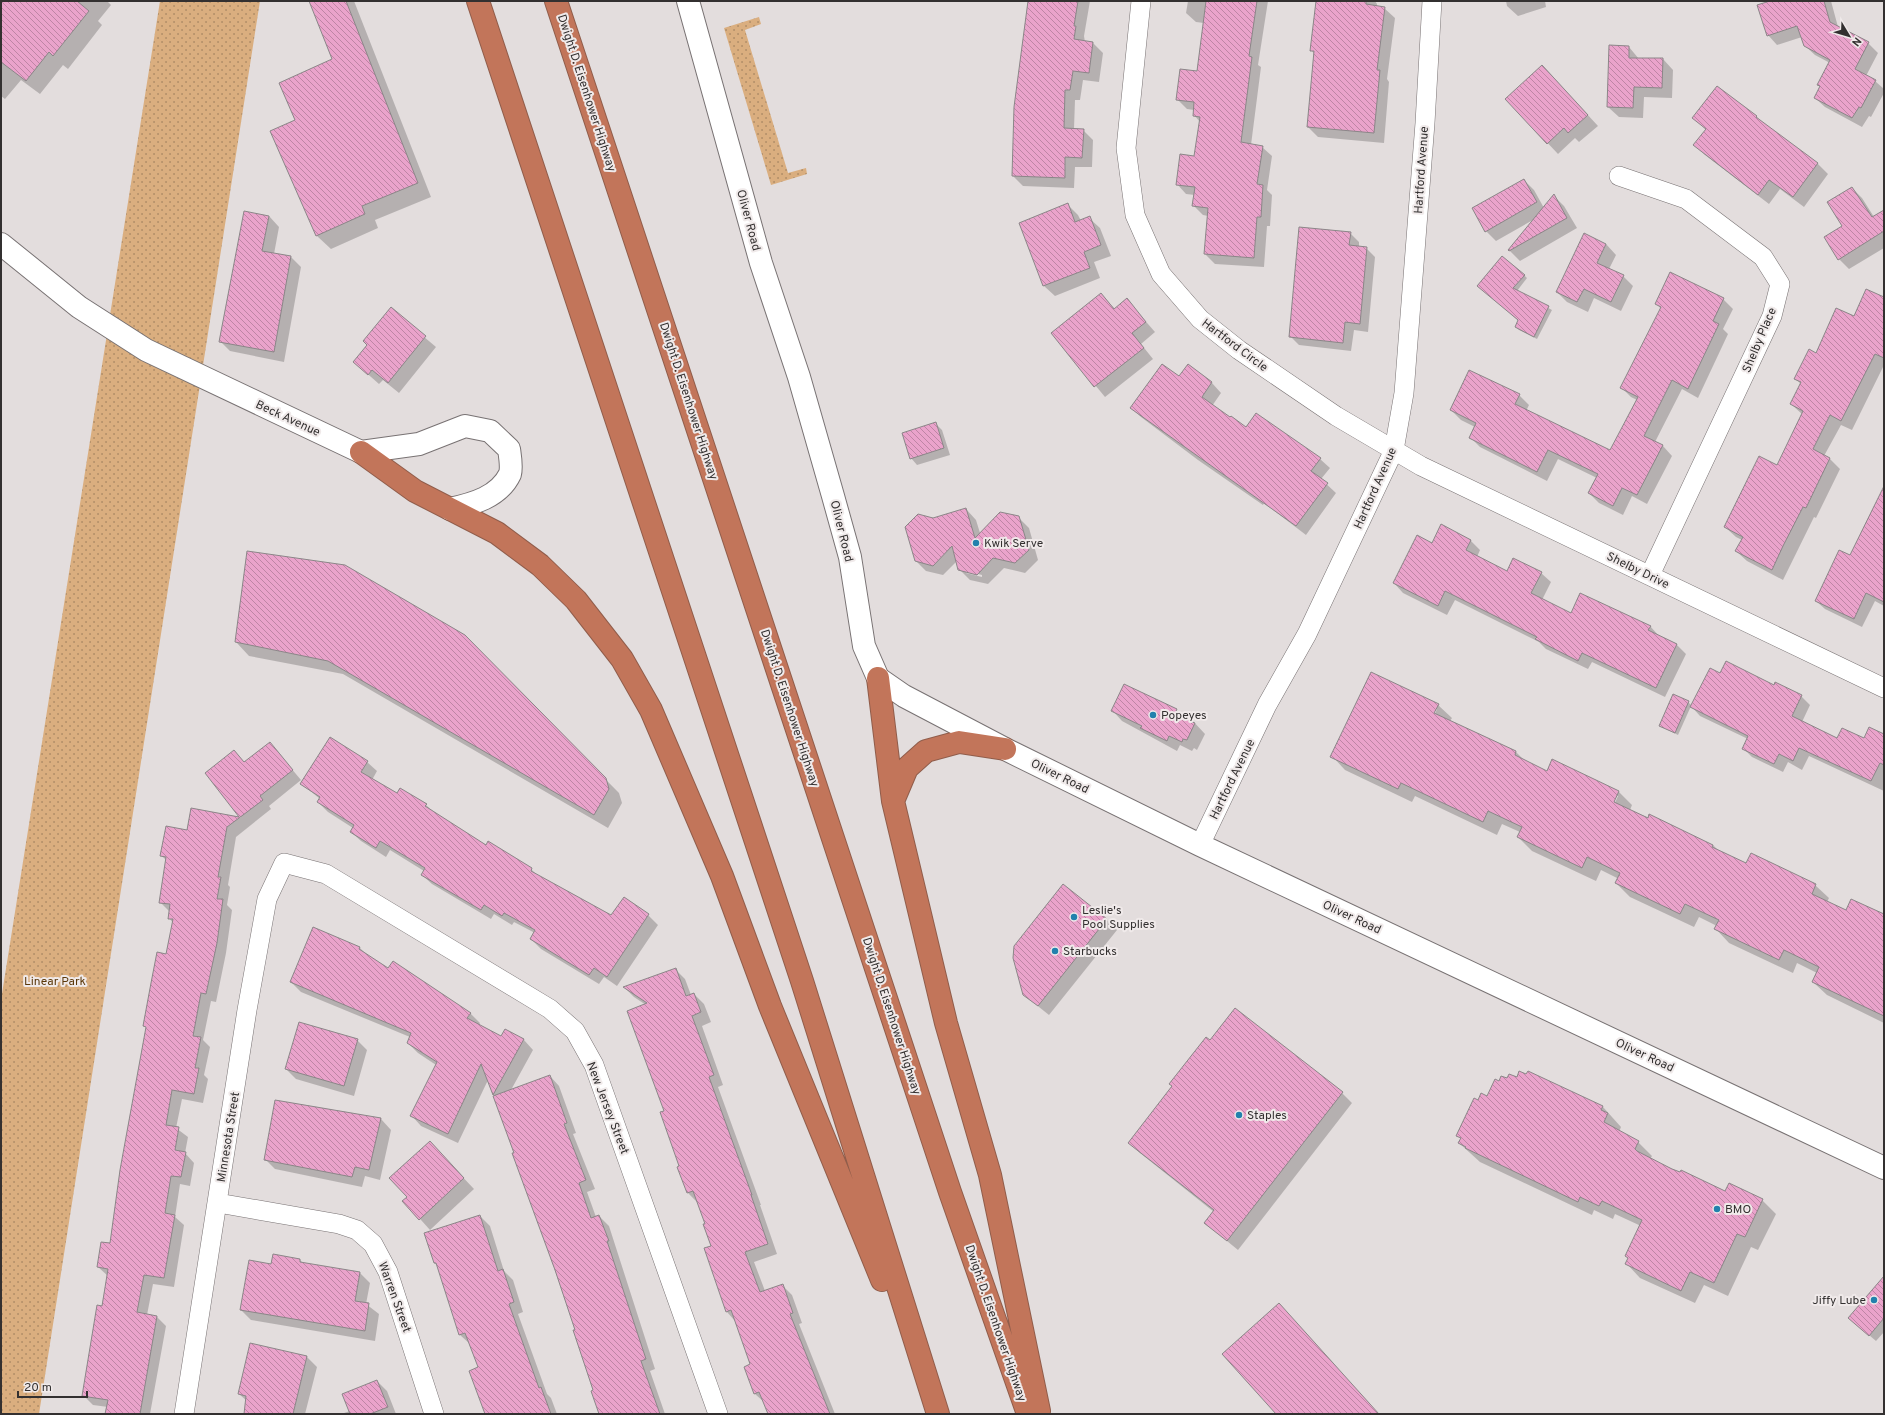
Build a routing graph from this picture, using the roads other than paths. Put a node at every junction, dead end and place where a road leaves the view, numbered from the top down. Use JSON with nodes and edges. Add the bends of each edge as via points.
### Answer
{"nodes":[{"id":1,"x":478,"y":1,"type":"edge"},
{"id":2,"x":556,"y":1,"type":"edge"},
{"id":3,"x":688,"y":1,"type":"edge"},
{"id":4,"x":1141,"y":1,"type":"edge"},
{"id":5,"x":1432,"y":1,"type":"edge"},
{"id":6,"x":1619,"y":176,"type":"dead end"},
{"id":7,"x":1,"y":244,"type":"edge"},
{"id":8,"x":1394,"y":450,"type":"junction"},
{"id":9,"x":361,"y":452,"type":"junction"},
{"id":10,"x":450,"y":509,"type":"junction"},
{"id":11,"x":1650,"y":575,"type":"junction"},
{"id":12,"x":878,"y":678,"type":"junction"},
{"id":13,"x":1884,"y":688,"type":"edge"},
{"id":14,"x":1005,"y":749,"type":"junction"},
{"id":15,"x":893,"y":801,"type":"junction"},
{"id":16,"x":1200,"y":845,"type":"junction"},
{"id":17,"x":284,"y":863,"type":"joint"},
{"id":18,"x":1884,"y":1168,"type":"edge"},
{"id":19,"x":218,"y":1203,"type":"junction"},
{"id":20,"x":184,"y":1414,"type":"edge"},
{"id":21,"x":434,"y":1414,"type":"edge"},
{"id":22,"x":718,"y":1414,"type":"edge"},
{"id":23,"x":938,"y":1414,"type":"edge"},
{"id":24,"x":1028,"y":1414,"type":"edge"},
{"id":25,"x":1040,"y":1414,"type":"edge"}],
"edges":[{"from":1,"to":23,"type":"highway","via":[[802,981]]},
{"from":2,"to":24,"type":"highway","name":"Dwight D. Eisenhower Highway","via":[[950,1192]]},
{"from":3,"to":12,"type":"main road","name":"Oliver Road","via":[[761,263],[799,378],[833,496],[850,557],[864,646]]},
{"from":4,"to":8,"type":"street","name":"Hartford Circle","via":[[1126,148],[1135,215],[1161,274],[1200,319],[1239,350],[1336,416]]},
{"from":5,"to":8,"type":"street","name":"Hartford Avenue","via":[[1404,393]]},
{"from":6,"to":11,"type":"street","name":"Shelby Place","via":[[1686,199],[1763,257],[1780,284],[1772,316]]},
{"from":7,"to":9,"type":"main road","name":"Beck Avenue","via":[[79,307],[146,350]]},
{"from":8,"to":11,"type":"street","name":"Shelby Drive","via":[[1423,467]]},
{"from":8,"to":16,"type":"street","name":"Hartford Avenue","via":[[1307,634],[1267,705]]},
{"from":9,"to":10,"type":"highway","via":[[415,491]]},
{"from":9,"to":10,"type":"main road","via":[[419,444],[465,426],[490,431],[509,449],[510,473],[496,492],[473,504]]},
{"from":10,"to":23,"type":"highway","via":[[497,533],[540,565],[571,594],[622,659],[651,710],[722,876],[770,1006]]},
{"from":11,"to":13,"type":"street","name":"Shelby Drive"},
{"from":12,"to":14,"type":"main road","name":"Oliver Road","via":[[904,696]]},
{"from":12,"to":15,"type":"highway"},
{"from":14,"to":15,"type":"highway","via":[[959,742],[926,751],[907,768]]},
{"from":14,"to":16,"type":"main road","name":"Oliver Road"},
{"from":15,"to":25,"type":"highway","via":[[946,1023],[990,1175]]},
{"from":16,"to":18,"type":"main road","name":"Oliver Road"},
{"from":17,"to":19,"type":"street","name":"Minnesota Street","via":[[267,899],[247,1010]]},
{"from":17,"to":22,"type":"street","name":"New Jersey Street","via":[[326,874],[550,1009],[575,1031],[594,1065]]},
{"from":19,"to":20,"type":"street","name":"Minnesota Street"},
{"from":19,"to":21,"type":"street","name":"Warren Street","via":[[338,1224],[357,1230],[374,1244],[388,1272]]}]}
